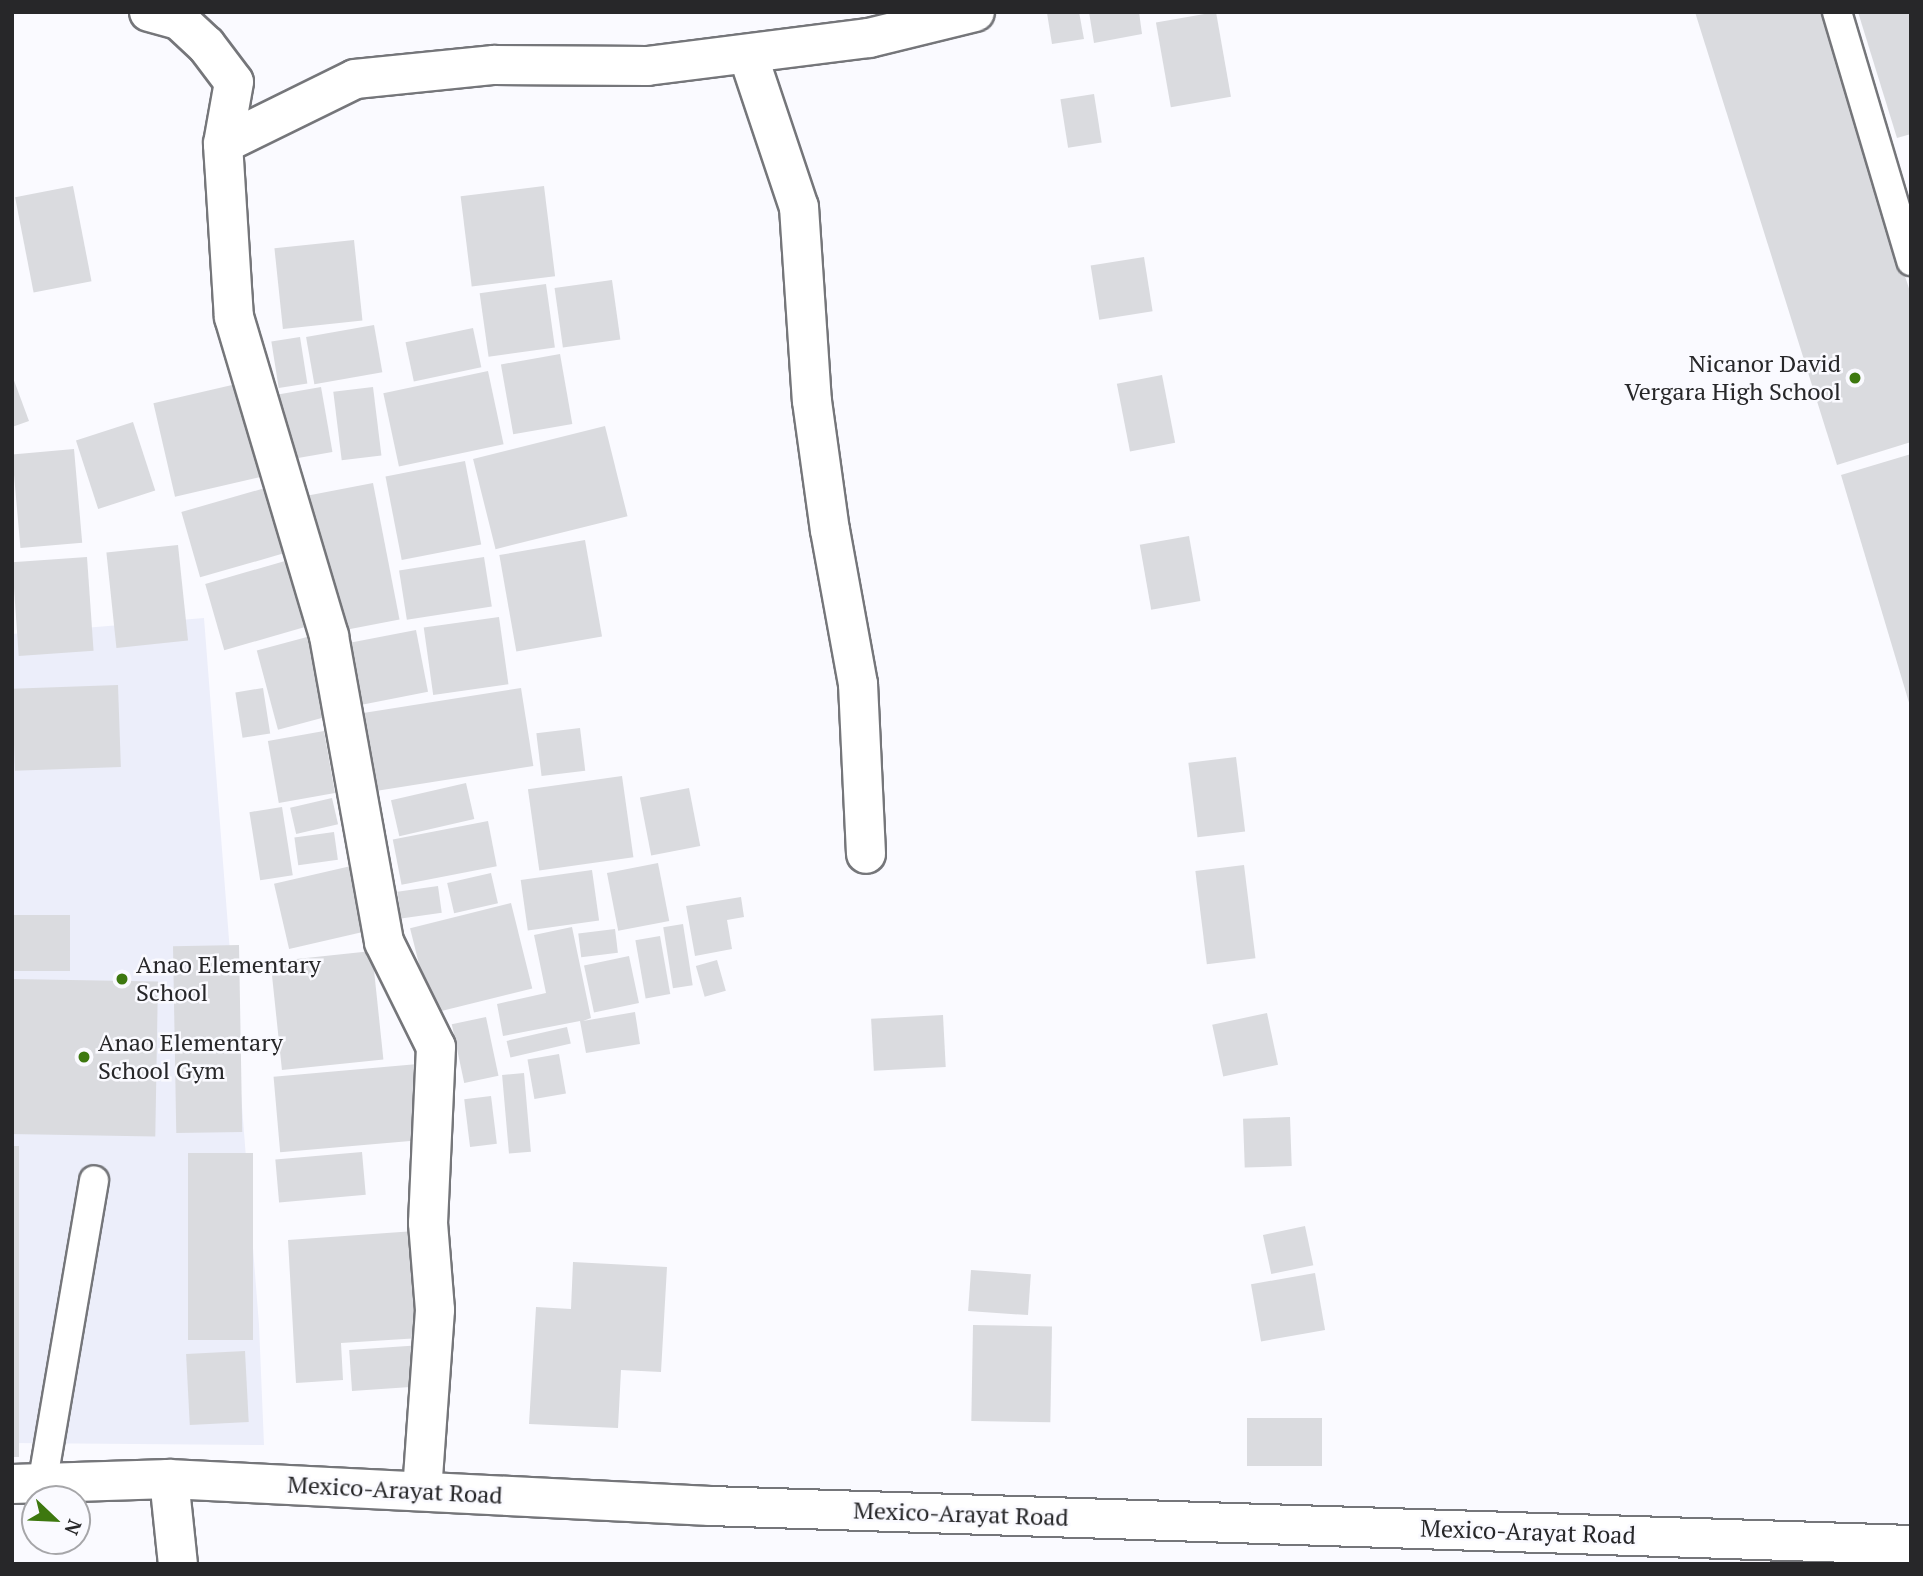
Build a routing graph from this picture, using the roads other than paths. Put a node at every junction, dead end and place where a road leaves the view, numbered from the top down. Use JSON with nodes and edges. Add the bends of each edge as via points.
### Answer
{"nodes":[{"id":1,"x":149,"y":12,"type":"edge"},
{"id":2,"x":975,"y":12,"type":"edge"},
{"id":3,"x":1837,"y":12,"type":"edge"},
{"id":4,"x":748,"y":55,"type":"junction"},
{"id":5,"x":223,"y":145,"type":"junction"},
{"id":6,"x":1911,"y":261,"type":"edge"},
{"id":7,"x":866,"y":854,"type":"dead end"},
{"id":8,"x":94,"y":1180,"type":"dead end"},
{"id":9,"x":169,"y":1479,"type":"junction"},
{"id":10,"x":27,"y":1484,"type":"edge"},
{"id":11,"x":422,"y":1491,"type":"junction"},
{"id":12,"x":1911,"y":1545,"type":"edge"},
{"id":13,"x":178,"y":1564,"type":"edge"}],
"edges":[{"from":1,"to":5,"type":"street","via":[[179,20],[206,45],[234,82]]},
{"from":2,"to":4,"type":"street","via":[[869,38]]},
{"from":3,"to":6,"type":"lane"},
{"from":4,"to":5,"type":"street","via":[[647,66],[494,65],[355,79]]},
{"from":4,"to":7,"type":"street","via":[[799,207],[812,401],[858,684]]},
{"from":5,"to":11,"type":"street","via":[[234,317],[329,636],[384,942],[436,1047],[428,1223],[435,1310]]},
{"from":8,"to":10,"type":"lane"},
{"from":9,"to":10,"type":"street","name":"Mexico-Arayat Road"},
{"from":9,"to":11,"type":"street","name":"Mexico-Arayat Road"},
{"from":9,"to":13,"type":"street"},
{"from":11,"to":12,"type":"street","name":"Mexico-Arayat Road","via":[[710,1506]]}]}
